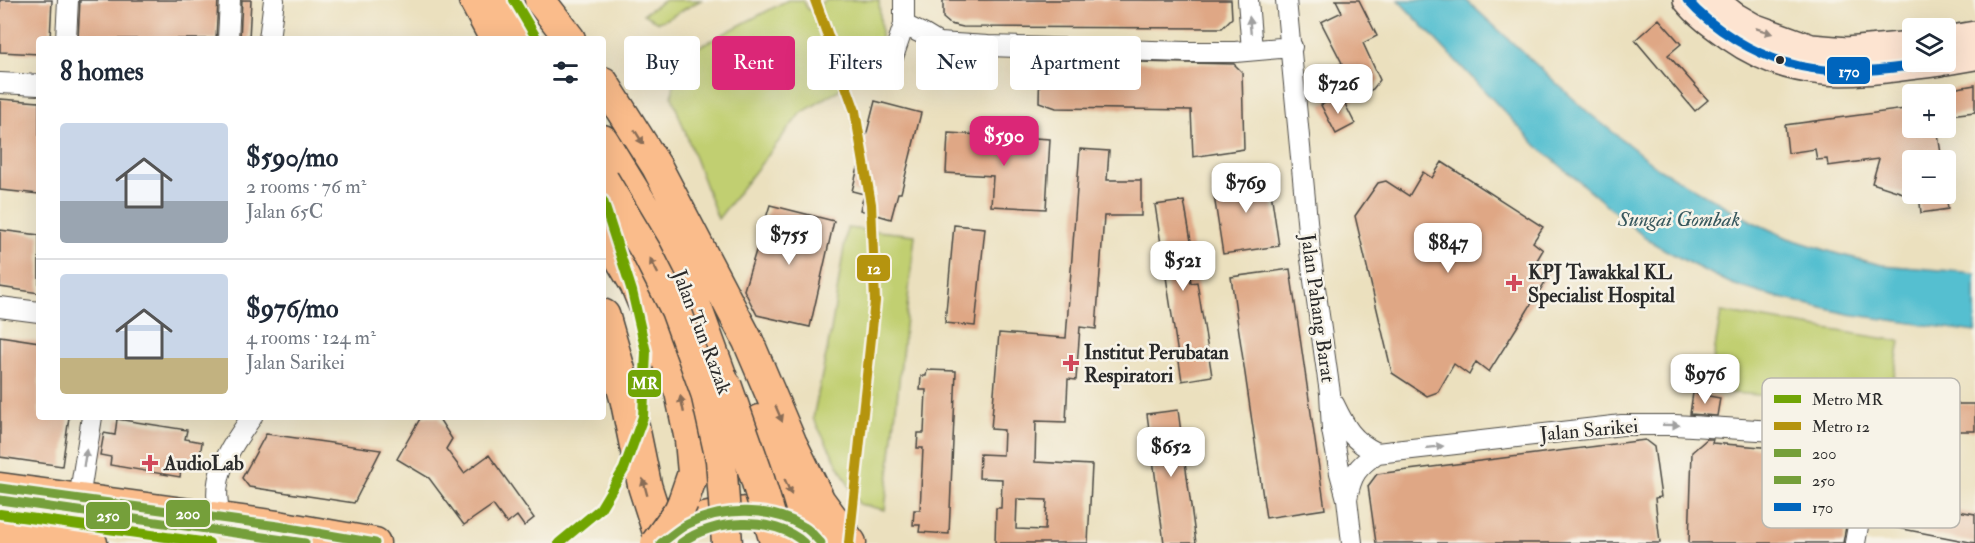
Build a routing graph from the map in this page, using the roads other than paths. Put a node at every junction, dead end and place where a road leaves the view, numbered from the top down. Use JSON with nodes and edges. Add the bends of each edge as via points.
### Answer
{"nodes":[{"id":1,"x":68,"y":0,"type":"edge"},
{"id":2,"x":230,"y":0,"type":"edge"},
{"id":3,"x":274,"y":0,"type":"edge"},
{"id":4,"x":474,"y":0,"type":"edge"},
{"id":5,"x":497,"y":0,"type":"edge"},
{"id":6,"x":529,"y":0,"type":"edge"},
{"id":7,"x":540,"y":0,"type":"edge"},
{"id":8,"x":904,"y":0,"type":"edge"},
{"id":9,"x":1248,"y":0,"type":"edge"},
{"id":10,"x":1286,"y":0,"type":"edge"},
{"id":11,"x":1687,"y":0,"type":"edge"},
{"id":12,"x":1714,"y":0,"type":"edge"},
{"id":13,"x":904,"y":25,"type":"junction"},
{"id":14,"x":1975,"y":35,"type":"edge"},
{"id":15,"x":66,"y":36,"type":"edge"},
{"id":16,"x":228,"y":36,"type":"edge"},
{"id":17,"x":269,"y":36,"type":"edge"},
{"id":18,"x":493,"y":36,"type":"edge"},
{"id":19,"x":518,"y":36,"type":"edge"},
{"id":20,"x":547,"y":36,"type":"edge"},
{"id":21,"x":568,"y":36,"type":"edge"},
{"id":22,"x":900,"y":36,"type":"edge"},
{"id":23,"x":1956,"y":38,"type":"edge"},
{"id":24,"x":1902,"y":46,"type":"edge"},
{"id":25,"x":1292,"y":47,"type":"junction"},
{"id":26,"x":1252,"y":50,"type":"junction"},
{"id":27,"x":1975,"y":56,"type":"edge"},
{"id":28,"x":1956,"y":59,"type":"edge"},
{"id":29,"x":1902,"y":66,"type":"edge"},
{"id":30,"x":0,"y":83,"type":"edge"},
{"id":31,"x":36,"y":85,"type":"edge"},
{"id":32,"x":606,"y":87,"type":"edge"},
{"id":33,"x":607,"y":160,"type":"edge"},
{"id":34,"x":606,"y":235,"type":"edge"},
{"id":35,"x":708,"y":267,"type":"junction"},
{"id":36,"x":0,"y":307,"type":"edge"},
{"id":37,"x":36,"y":312,"type":"edge"},
{"id":38,"x":606,"y":326,"type":"edge"},
{"id":39,"x":725,"y":386,"type":"junction"},
{"id":40,"x":1330,"y":393,"type":"junction"},
{"id":41,"x":757,"y":414,"type":"junction"},
{"id":42,"x":92,"y":420,"type":"edge"},
{"id":43,"x":250,"y":420,"type":"edge"},
{"id":44,"x":1762,"y":430,"type":"edge"},
{"id":45,"x":690,"y":440,"type":"junction"},
{"id":46,"x":1377,"y":453,"type":"junction"},
{"id":47,"x":0,"y":488,"type":"edge"},
{"id":48,"x":79,"y":499,"type":"junction"},
{"id":49,"x":1347,"y":499,"type":"junction"},
{"id":50,"x":221,"y":519,"type":"junction"},
{"id":51,"x":674,"y":528,"type":"edge"},
{"id":52,"x":1858,"y":528,"type":"edge"},
{"id":53,"x":0,"y":529,"type":"edge"},
{"id":54,"x":813,"y":535,"type":"edge"},
{"id":55,"x":90,"y":543,"type":"edge"},
{"id":56,"x":375,"y":543,"type":"edge"},
{"id":57,"x":656,"y":543,"type":"edge"},
{"id":58,"x":727,"y":543,"type":"edge"},
{"id":59,"x":748,"y":543,"type":"edge"},
{"id":60,"x":777,"y":543,"type":"edge"},
{"id":61,"x":851,"y":543,"type":"edge"},
{"id":62,"x":1352,"y":543,"type":"edge"},
{"id":63,"x":1855,"y":543,"type":"edge"}],
"edges":[{"from":1,"to":15,"type":"street"},
{"from":2,"to":16,"type":"street"},
{"from":3,"to":17,"type":"street"},
{"from":4,"to":18,"type":"main road"},
{"from":5,"to":19,"type":"main road"},
{"from":6,"to":20,"type":"main road"},
{"from":7,"to":21,"type":"main road"},
{"from":8,"to":13,"type":"street"},
{"from":26,"to":9,"type":"street","one_way":true},
{"from":10,"to":25,"type":"street","name":"Jalan Pahang Barat"},
{"from":11,"to":29,"type":"main road","via":[[1721,31],[1758,55],[1803,69],[1835,72]]},
{"from":12,"to":24,"type":"main road","one_way":true,"via":[[1753,27],[1811,48],[1847,51]]},
{"from":13,"to":22,"type":"street"},
{"from":13,"to":26,"type":"street","via":[[938,43],[1186,52]]},
{"from":14,"to":23,"type":"main road"},
{"from":25,"to":26,"type":"street"},
{"from":25,"to":40,"type":"street","name":"Jalan Pahang Barat","via":[[1310,252]]},
{"from":27,"to":28,"type":"main road"},
{"from":30,"to":31,"type":"street"},
{"from":32,"to":35,"type":"main road","one_way":true,"via":[[657,167]]},
{"from":33,"to":39,"type":"main road","name":"Jalan Tun Razak","via":[[665,241],[695,303]]},
{"from":58,"to":33,"type":"main road","name":"Jalan Tun Razak","one_way":true,"bridge":true,"via":[[721,460],[706,393],[676,310]]},
{"from":45,"to":34,"type":"main road","one_way":true,"via":[[680,392],[635,284]]},
{"from":35,"to":41,"type":"main road"},
{"from":35,"to":61,"type":"main road","one_way":true,"via":[[748,341],[820,501]]},
{"from":36,"to":37,"type":"street"},
{"from":51,"to":38,"type":"highway","one_way":true,"via":[[645,487],[627,400]]},
{"from":39,"to":59,"type":"main road","name":"Jalan Tun Razak","bridge":true,"via":[[739,457]]},
{"from":39,"to":60,"type":"highway","bridge":true},
{"from":40,"to":46,"type":"street","via":[[1347,430]]},
{"from":40,"to":49,"type":"street","name":"Jalan Pahang Barat","via":[[1332,430]]},
{"from":41,"to":45,"type":"main road","via":[[745,457],[732,463],[716,463]]},
{"from":41,"to":54,"type":"main road","one_way":true},
{"from":48,"to":42,"type":"street","one_way":true},
{"from":43,"to":50,"type":"street","via":[[222,466],[216,488]]},
{"from":46,"to":44,"type":"street","name":"Jalan Sarikei","one_way":true,"via":[[1622,424]]},
{"from":45,"to":51,"type":"main road","via":[[693,473]]},
{"from":46,"to":49,"type":"street","via":[[1350,480]]},
{"from":47,"to":48,"type":"main road"},
{"from":48,"to":50,"type":"main road"},
{"from":49,"to":62,"type":"street","name":"Jalan Pahang Barat"},
{"from":50,"to":56,"type":"main road"},
{"from":51,"to":54,"type":"main road","via":[[737,512],[771,514]]},
{"from":51,"to":57,"type":"main road","bridge":true,"via":[[680,511]]},
{"from":52,"to":63,"type":"street","name":"Jalan Sarikei","one_way":true},
{"from":53,"to":55,"type":"main road"}]}
